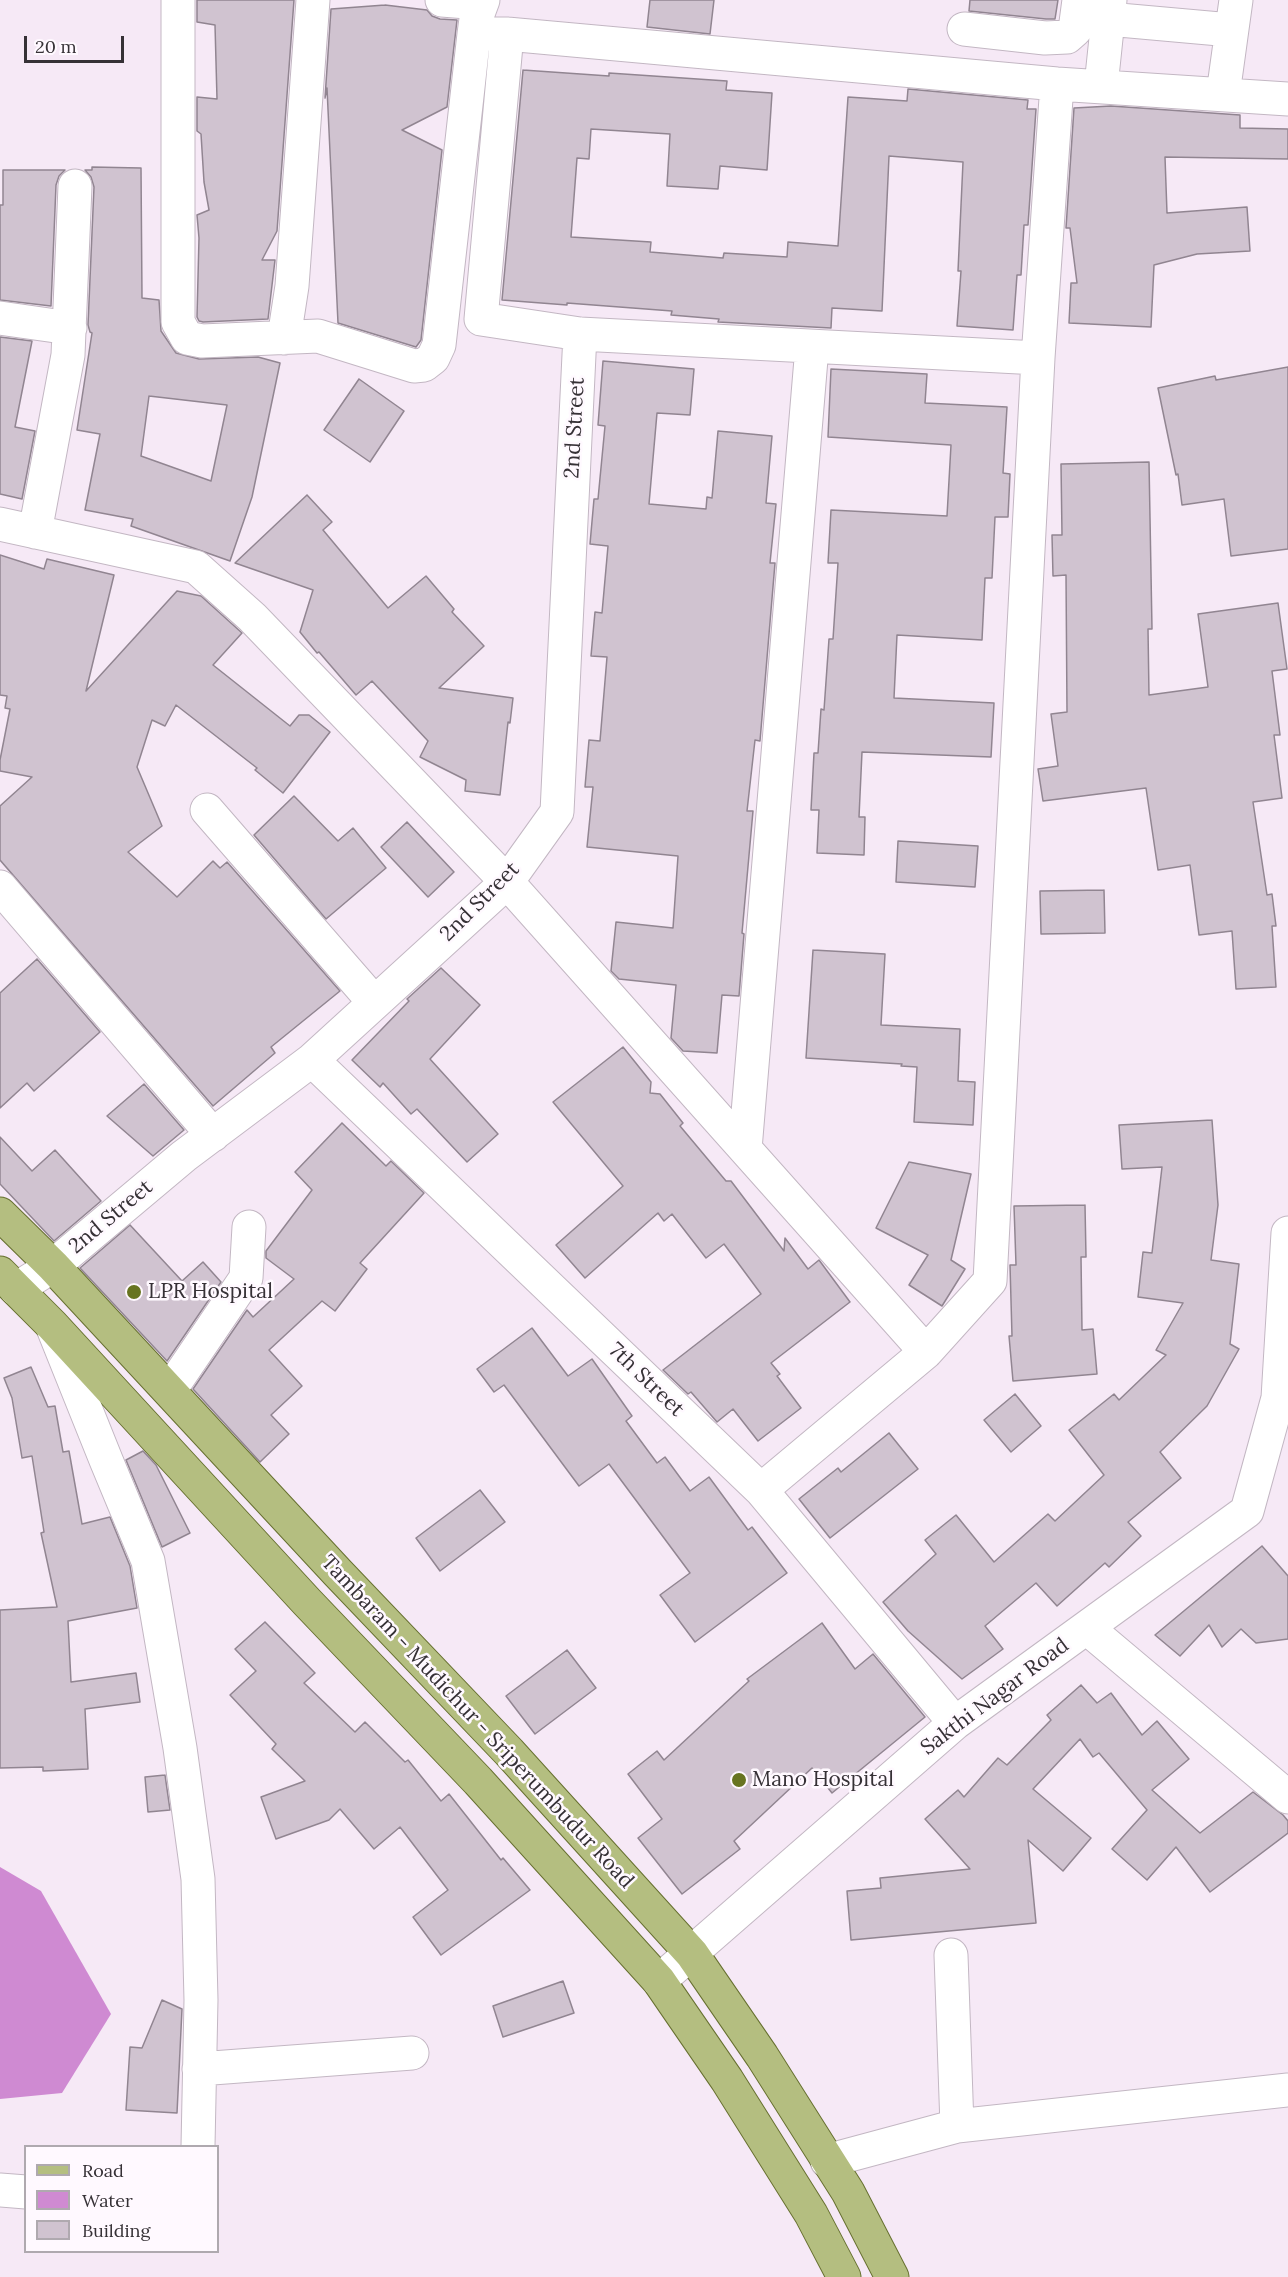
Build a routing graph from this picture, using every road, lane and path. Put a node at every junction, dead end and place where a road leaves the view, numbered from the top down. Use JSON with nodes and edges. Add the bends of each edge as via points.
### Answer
{"nodes":[{"id":1,"x":178,"y":0,"type":"edge"},
{"id":2,"x":313,"y":0,"type":"edge"},
{"id":3,"x":442,"y":0,"type":"edge"},
{"id":4,"x":1079,"y":0,"type":"edge"},
{"id":5,"x":1109,"y":10,"type":"edge"},
{"id":6,"x":479,"y":12,"type":"edge"},
{"id":7,"x":966,"y":14,"type":"edge"},
{"id":8,"x":1231,"y":29,"type":"edge"},
{"id":9,"x":507,"y":34,"type":"junction"},
{"id":10,"x":1102,"y":71,"type":"junction"},
{"id":11,"x":961,"y":75,"type":"junction"},
{"id":12,"x":1057,"y":84,"type":"junction"},
{"id":13,"x":1222,"y":94,"type":"junction"},
{"id":14,"x":1288,"y":99,"type":"edge"},
{"id":15,"x":75,"y":186,"type":"dead end"},
{"id":16,"x":0,"y":318,"type":"edge"},
{"id":17,"x":70,"y":328,"type":"junction"},
{"id":18,"x":580,"y":334,"type":"junction"},
{"id":19,"x":284,"y":338,"type":"junction"},
{"id":20,"x":812,"y":347,"type":"junction"},
{"id":21,"x":1038,"y":358,"type":"junction"},
{"id":22,"x":0,"y":524,"type":"edge"},
{"id":23,"x":35,"y":532,"type":"junction"},
{"id":24,"x":207,"y":810,"type":"dead end"},
{"id":25,"x":507,"y":882,"type":"junction"},
{"id":26,"x":0,"y":887,"type":"edge"},
{"id":27,"x":374,"y":1002,"type":"junction"},
{"id":28,"x":312,"y":1060,"type":"junction"},
{"id":29,"x":213,"y":1135,"type":"junction"},
{"id":30,"x":745,"y":1149,"type":"junction"},
{"id":31,"x":0,"y":1214,"type":"edge"},
{"id":32,"x":249,"y":1227,"type":"dead end"},
{"id":33,"x":1288,"y":1233,"type":"edge"},
{"id":34,"x":53,"y":1266,"type":"junction"},
{"id":35,"x":8,"y":1281,"type":"edge"},
{"id":36,"x":52,"y":1325,"type":"junction"},
{"id":37,"x":926,"y":1352,"type":"junction"},
{"id":38,"x":170,"y":1390,"type":"junction"},
{"id":39,"x":1283,"y":1398,"type":"edge"},
{"id":40,"x":762,"y":1490,"type":"junction"},
{"id":41,"x":1087,"y":1628,"type":"junction"},
{"id":42,"x":955,"y":1723,"type":"junction"},
{"id":43,"x":1288,"y":1797,"type":"edge"},
{"id":44,"x":692,"y":1954,"type":"junction"},
{"id":45,"x":951,"y":1955,"type":"dead end"},
{"id":46,"x":659,"y":1981,"type":"junction"},
{"id":47,"x":412,"y":2053,"type":"dead end"},
{"id":48,"x":199,"y":2069,"type":"junction"},
{"id":49,"x":1288,"y":2090,"type":"edge"},
{"id":50,"x":957,"y":2126,"type":"junction"},
{"id":51,"x":198,"y":2145,"type":"edge"},
{"id":52,"x":827,"y":2161,"type":"junction"},
{"id":53,"x":0,"y":2190,"type":"edge"},
{"id":54,"x":24,"y":2192,"type":"edge"},
{"id":55,"x":844,"y":2277,"type":"edge"},
{"id":56,"x":892,"y":2277,"type":"edge"}],
"edges":[{"from":1,"to":19,"type":"street","via":[[178,322],[187,338],[202,341]]},
{"from":2,"to":19,"type":"street","via":[[292,286]]},
{"from":3,"to":6,"type":"street"},
{"from":4,"to":7,"type":"street","via":[[1075,30],[1067,37],[1045,38]]},
{"from":5,"to":8,"type":"street"},
{"from":5,"to":10,"type":"street"},
{"from":6,"to":9,"type":"street"},
{"from":6,"to":19,"type":"street","via":[[439,345],[433,358],[414,366],[318,336]]},
{"from":7,"to":11,"type":"street"},
{"from":8,"to":13,"type":"street"},
{"from":9,"to":11,"type":"street"},
{"from":9,"to":18,"type":"street","via":[[481,319]]},
{"from":10,"to":12,"type":"street"},
{"from":10,"to":13,"type":"street"},
{"from":11,"to":12,"type":"street"},
{"from":12,"to":21,"type":"street"},
{"from":13,"to":14,"type":"street"},
{"from":15,"to":17,"type":"street"},
{"from":16,"to":17,"type":"street"},
{"from":17,"to":23,"type":"street","via":[[69,355]]},
{"from":18,"to":20,"type":"street"},
{"from":18,"to":25,"type":"street","name":"2nd Street","via":[[557,812]]},
{"from":20,"to":21,"type":"street"},
{"from":20,"to":30,"type":"street"},
{"from":21,"to":37,"type":"street","via":[[990,1281]]},
{"from":22,"to":23,"type":"street"},
{"from":23,"to":25,"type":"street","via":[[195,567],[252,617]]},
{"from":24,"to":27,"type":"street"},
{"from":25,"to":27,"type":"street","name":"2nd Street"},
{"from":25,"to":30,"type":"street"},
{"from":26,"to":29,"type":"street"},
{"from":27,"to":28,"type":"street","name":"2nd Street"},
{"from":28,"to":29,"type":"street","name":"2nd Street"},
{"from":28,"to":40,"type":"street","name":"7th Street"},
{"from":29,"to":34,"type":"street","name":"2nd Street"},
{"from":30,"to":37,"type":"street"},
{"from":31,"to":34,"type":"main road","name":"Tambaram - Mudichur - Sriperumbudur Road"},
{"from":32,"to":38,"type":"street","via":[[246,1278]]},
{"from":33,"to":39,"type":"street","name":"Sakthi Nagar Road"},
{"from":34,"to":35,"type":"street","name":"2nd Street"},
{"from":34,"to":38,"type":"main road","name":"Tambaram - Mudichur - Sriperumbudur Road"},
{"from":35,"to":36,"type":"main road","name":"Tambaram - Mudichur - Sriperumbudur Road"},
{"from":36,"to":46,"type":"main road","name":"Tambaram - Mudichur - Sriperumbudur Road"},
{"from":36,"to":48,"type":"street","via":[[148,1561],[198,1879]]},
{"from":37,"to":40,"type":"street"},
{"from":38,"to":44,"type":"main road","name":"Tambaram - Mudichur - Sriperumbudur Road"},
{"from":39,"to":41,"type":"street","name":"Sakthi Nagar Road","via":[[1247,1511]]},
{"from":40,"to":42,"type":"street","name":"7th Street"},
{"from":41,"to":42,"type":"street","name":"Sakthi Nagar Road"},
{"from":41,"to":43,"type":"street"},
{"from":42,"to":44,"type":"street","name":"Sakthi Nagar Road"},
{"from":44,"to":46,"type":"street","name":"Sakthi Nagar Road"},
{"from":44,"to":52,"type":"main road","name":"Tambaram - Mudichur - Sriperumbudur Road"},
{"from":45,"to":50,"type":"street"},
{"from":46,"to":55,"type":"main road","name":"Tambaram - Mudichur - Sriperumbudur Road","via":[[811,2214]]},
{"from":47,"to":48,"type":"street"},
{"from":48,"to":51,"type":"street"},
{"from":49,"to":50,"type":"street"},
{"from":50,"to":52,"type":"street"},
{"from":52,"to":56,"type":"main road","name":"Tambaram - Mudichur - Sriperumbudur Road","via":[[848,2192]]},
{"from":53,"to":54,"type":"street"}]}
